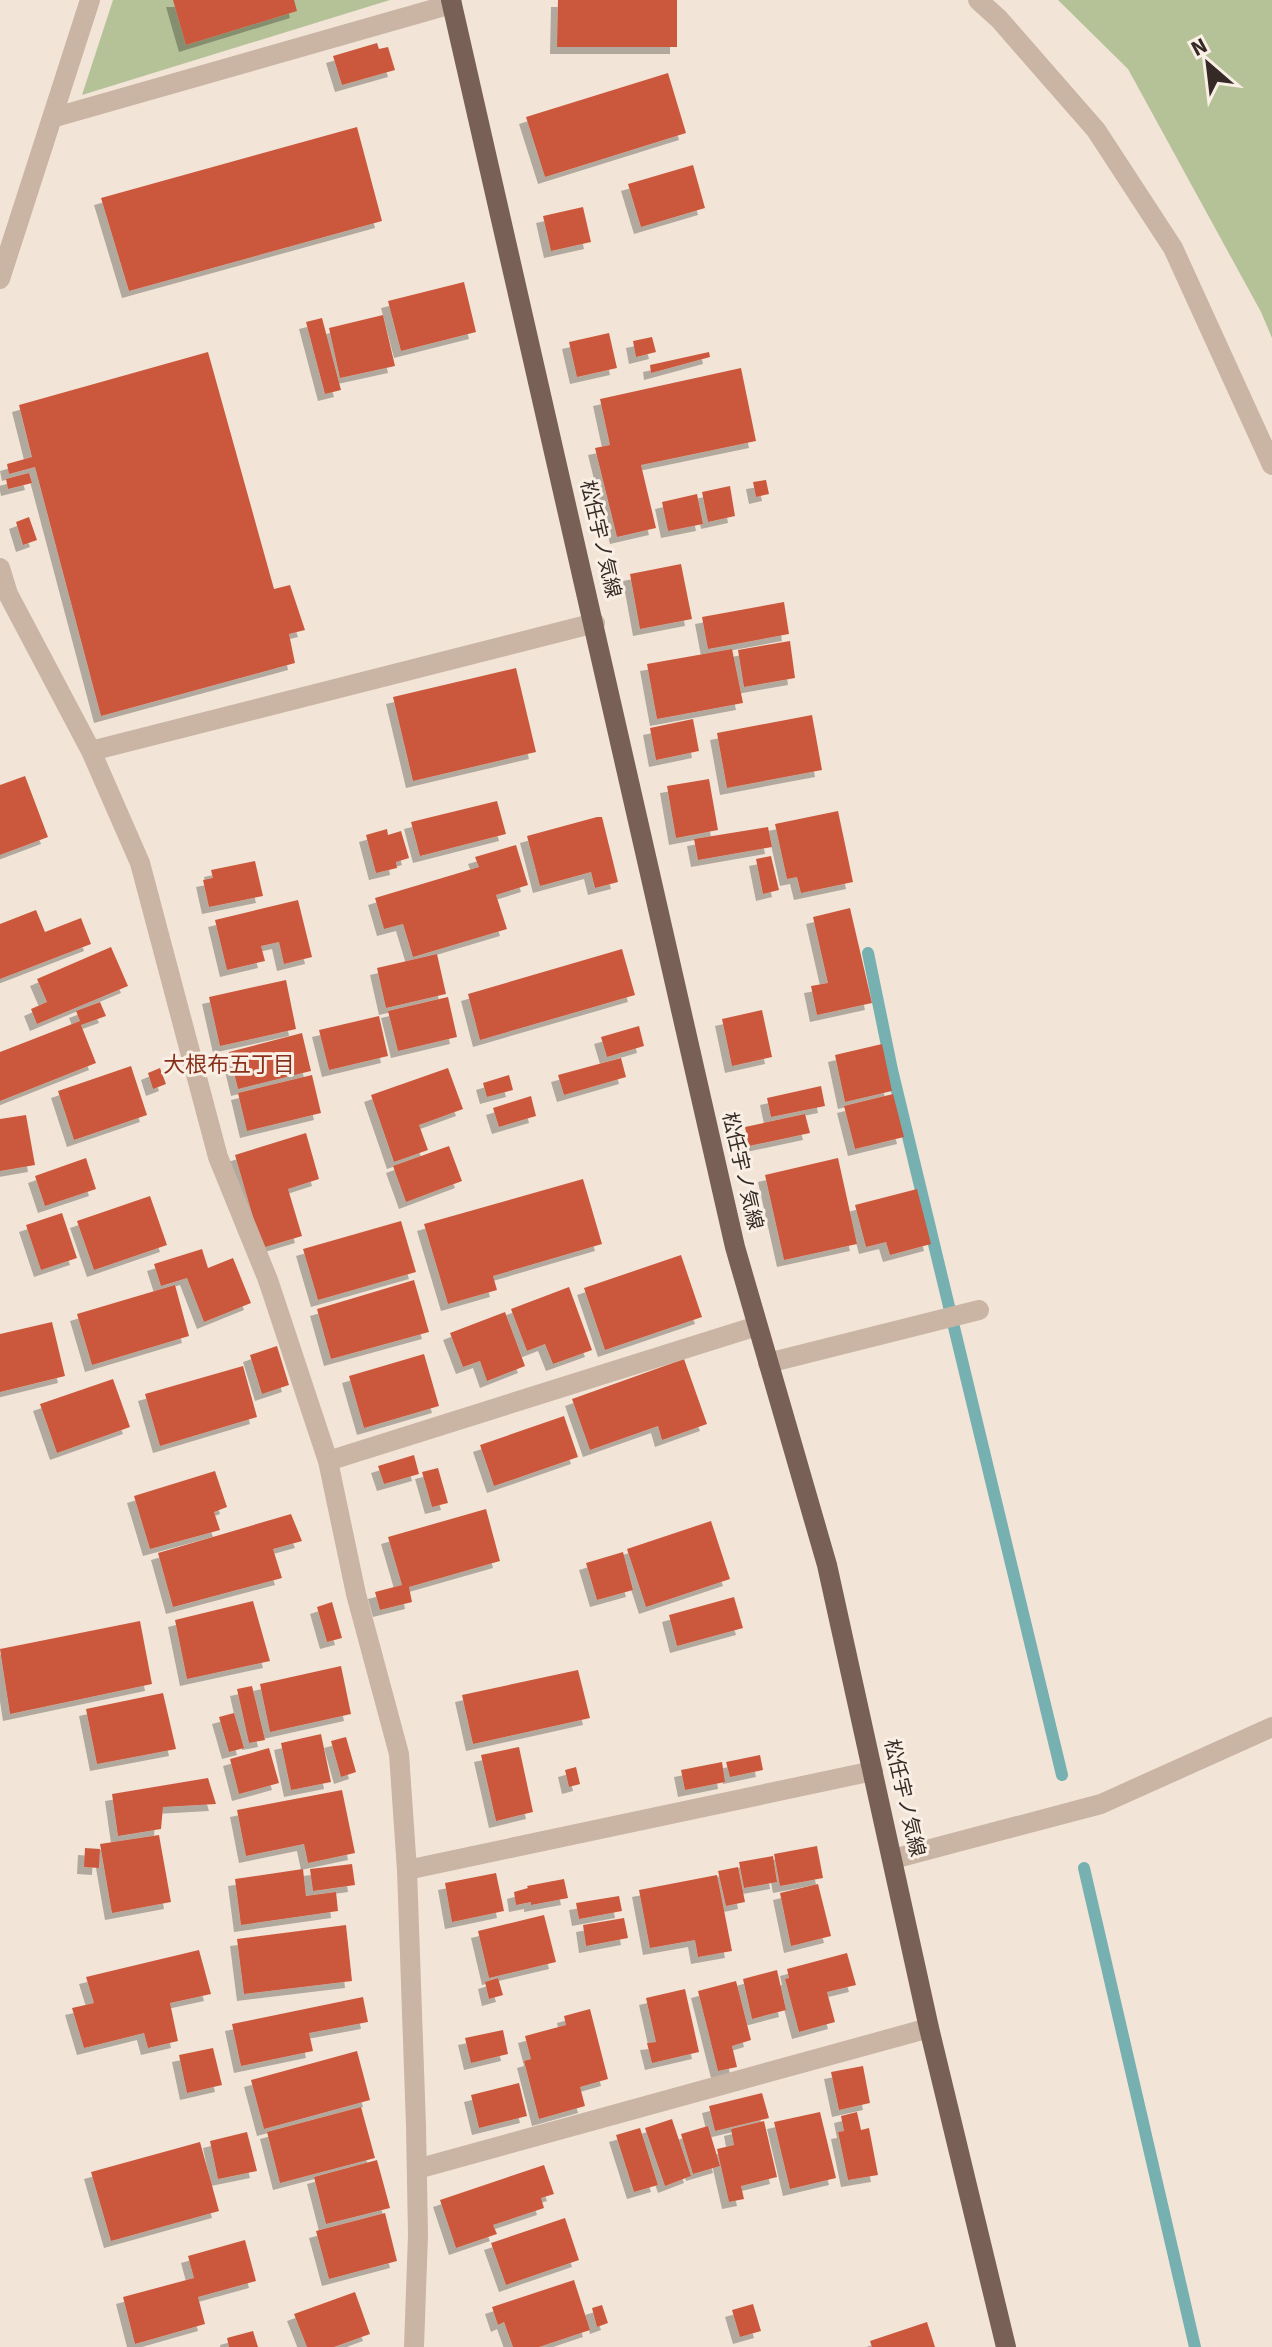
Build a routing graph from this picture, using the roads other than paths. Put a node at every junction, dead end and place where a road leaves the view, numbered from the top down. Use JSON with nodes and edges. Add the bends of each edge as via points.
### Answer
{"nodes":[{"id":1,"x":90,"y":0,"type":"edge"},
{"id":2,"x":978,"y":0,"type":"edge"},
{"id":3,"x":451,"y":2,"type":"edge"},
{"id":4,"x":52,"y":118,"type":"junction"},
{"id":5,"x":0,"y":279,"type":"edge"},
{"id":6,"x":1272,"y":465,"type":"edge"},
{"id":7,"x":0,"y":568,"type":"edge"},
{"id":8,"x":595,"y":623,"type":"junction"},
{"id":9,"x":91,"y":751,"type":"junction"},
{"id":10,"x":973,"y":1311,"type":"dead end"},
{"id":11,"x":757,"y":1326,"type":"junction"},
{"id":12,"x":768,"y":1363,"type":"junction"},
{"id":13,"x":328,"y":1461,"type":"junction"},
{"id":14,"x":1272,"y":1727,"type":"edge"},
{"id":15,"x":873,"y":1771,"type":"junction"},
{"id":16,"x":893,"y":1859,"type":"junction"},
{"id":17,"x":407,"y":1870,"type":"junction"},
{"id":18,"x":929,"y":2028,"type":"junction"},
{"id":19,"x":417,"y":2169,"type":"junction"},
{"id":20,"x":414,"y":2347,"type":"edge"},
{"id":21,"x":1006,"y":2347,"type":"edge"}],
"edges":[{"from":1,"to":4,"type":"street"},
{"from":2,"to":6,"type":"street","via":[[1096,130],[1173,248]]},
{"from":3,"to":4,"type":"street"},
{"from":3,"to":8,"type":"main road","name":"松任宇ノ気線"},
{"from":4,"to":5,"type":"street"},
{"from":7,"to":9,"type":"street","via":[[8,594]]},
{"from":8,"to":9,"type":"street"},
{"from":8,"to":11,"type":"main road","name":"松任宇ノ気線","via":[[731,1231]]},
{"from":9,"to":13,"type":"street","via":[[140,863],[218,1157],[268,1280]]},
{"from":10,"to":12,"type":"street"},
{"from":11,"to":12,"type":"main road","name":"松任宇ノ気線"},
{"from":11,"to":13,"type":"street"},
{"from":12,"to":15,"type":"main road","name":"松任宇ノ気線","via":[[827,1565]]},
{"from":13,"to":17,"type":"street","via":[[356,1594],[399,1754]]},
{"from":14,"to":16,"type":"street","via":[[1101,1804]]},
{"from":15,"to":16,"type":"main road","name":"松任宇ノ気線"},
{"from":15,"to":17,"type":"street"},
{"from":16,"to":18,"type":"main road","name":"松任宇ノ気線"},
{"from":17,"to":19,"type":"street"},
{"from":18,"to":19,"type":"street"},
{"from":18,"to":21,"type":"main road","name":"松任宇ノ気線"},
{"from":19,"to":20,"type":"street"}]}
